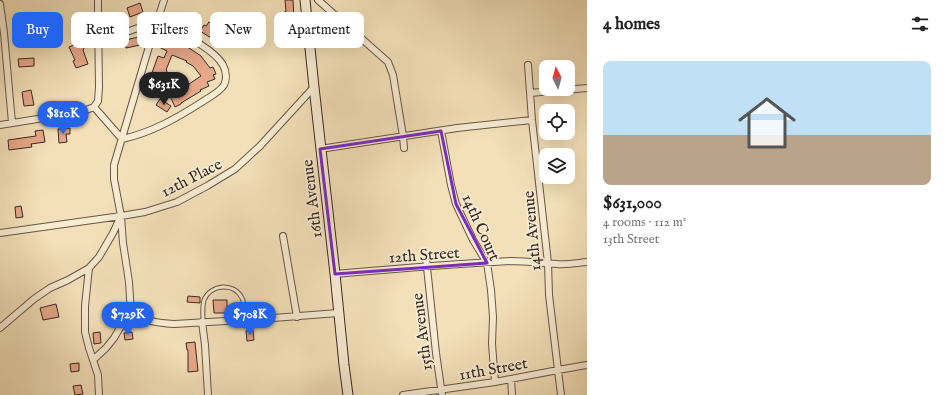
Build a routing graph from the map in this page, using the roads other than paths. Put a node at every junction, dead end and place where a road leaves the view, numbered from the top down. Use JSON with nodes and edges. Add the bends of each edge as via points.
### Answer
{"nodes":[{"id":1,"x":98,"y":0,"type":"edge"},
{"id":2,"x":164,"y":0,"type":"edge"},
{"id":3,"x":305,"y":0,"type":"edge"},
{"id":4,"x":318,"y":0,"type":"edge"},
{"id":5,"x":0,"y":4,"type":"edge"},
{"id":6,"x":98,"y":12,"type":"edge"},
{"id":7,"x":160,"y":12,"type":"edge"},
{"id":8,"x":202,"y":46,"type":"edge"},
{"id":9,"x":99,"y":48,"type":"edge"},
{"id":10,"x":149,"y":48,"type":"edge"},
{"id":11,"x":528,"y":65,"type":"dead end"},
{"id":12,"x":314,"y":87,"type":"junction"},
{"id":13,"x":587,"y":88,"type":"edge"},
{"id":14,"x":530,"y":93,"type":"junction"},
{"id":15,"x":94,"y":106,"type":"junction"},
{"id":16,"x":532,"y":120,"type":"junction"},
{"id":17,"x":12,"y":123,"type":"junction"},
{"id":18,"x":0,"y":125,"type":"edge"},
{"id":19,"x":441,"y":131,"type":"junction"},
{"id":20,"x":403,"y":136,"type":"junction"},
{"id":21,"x":122,"y":139,"type":"junction"},
{"id":22,"x":404,"y":148,"type":"dead end"},
{"id":23,"x":320,"y":149,"type":"junction"},
{"id":24,"x":121,"y":216,"type":"junction"},
{"id":25,"x":0,"y":233,"type":"edge"},
{"id":26,"x":284,"y":236,"type":"dead end"},
{"id":27,"x":426,"y":258,"type":"dead end"},
{"id":28,"x":587,"y":262,"type":"edge"},
{"id":29,"x":487,"y":263,"type":"junction"},
{"id":30,"x":548,"y":263,"type":"junction"},
{"id":31,"x":427,"y":266,"type":"junction"},
{"id":32,"x":89,"y":268,"type":"junction"},
{"id":33,"x":335,"y":274,"type":"junction"},
{"id":34,"x":131,"y":313,"type":"junction"},
{"id":35,"x":338,"y":313,"type":"junction"},
{"id":36,"x":297,"y":317,"type":"junction"},
{"id":37,"x":247,"y":320,"type":"junction"},
{"id":38,"x":202,"y":322,"type":"junction"},
{"id":39,"x":0,"y":328,"type":"edge"},
{"id":40,"x":93,"y":360,"type":"junction"},
{"id":41,"x":587,"y":365,"type":"edge"},
{"id":42,"x":558,"y":370,"type":"junction"},
{"id":43,"x":511,"y":379,"type":"junction"},
{"id":44,"x":495,"y":382,"type":"junction"},
{"id":45,"x":442,"y":392,"type":"edge"},
{"id":46,"x":99,"y":395,"type":"edge"},
{"id":47,"x":208,"y":395,"type":"edge"},
{"id":48,"x":348,"y":395,"type":"edge"},
{"id":49,"x":402,"y":395,"type":"edge"},
{"id":50,"x":512,"y":395,"type":"edge"},
{"id":51,"x":561,"y":395,"type":"edge"}],
"edges":[{"from":1,"to":6,"type":"street"},
{"from":2,"to":7,"type":"street"},
{"from":3,"to":12,"type":"street","name":"16th Avenue"},
{"from":4,"to":20,"type":"street","via":[[388,62],[393,75]]},
{"from":5,"to":17,"type":"street"},
{"from":8,"to":21,"type":"street","via":[[215,55],[223,65],[225,84],[188,112],[159,127]]},
{"from":9,"to":15,"type":"street","via":[[99,94]]},
{"from":10,"to":21,"type":"street"},
{"from":11,"to":14,"type":"street","name":"14th Avenue"},
{"from":12,"to":23,"type":"street","name":"16th Avenue"},
{"from":12,"to":24,"type":"street","name":"12th Place","via":[[260,146],[235,169],[177,202]]},
{"from":13,"to":14,"type":"street"},
{"from":14,"to":16,"type":"street","name":"14th Avenue"},
{"from":15,"to":17,"type":"street","via":[[81,112]]},
{"from":15,"to":21,"type":"street"},
{"from":16,"to":19,"type":"street"},
{"from":16,"to":30,"type":"street","name":"14th Avenue"},
{"from":17,"to":18,"type":"street"},
{"from":19,"to":20,"type":"street"},
{"from":19,"to":29,"type":"street","name":"14th Court","via":[[450,185],[456,204]]},
{"from":20,"to":22,"type":"street"},
{"from":20,"to":23,"type":"street"},
{"from":21,"to":24,"type":"street","via":[[114,165]]},
{"from":23,"to":33,"type":"street","name":"16th Avenue"},
{"from":24,"to":25,"type":"street","name":"12th Place"},
{"from":24,"to":32,"type":"street","via":[[99,257]]},
{"from":24,"to":34,"type":"street"},
{"from":26,"to":36,"type":"street"},
{"from":27,"to":31,"type":"street"},
{"from":28,"to":30,"type":"street","name":"12th Street"},
{"from":29,"to":30,"type":"street","name":"12th Street"},
{"from":29,"to":31,"type":"street","name":"12th Street"},
{"from":29,"to":44,"type":"street","name":"14th Court","via":[[493,317]]},
{"from":30,"to":42,"type":"street","name":"14th Avenue"},
{"from":31,"to":33,"type":"street","name":"12th Street"},
{"from":31,"to":45,"type":"street","name":"15th Avenue"},
{"from":32,"to":39,"type":"street","via":[[50,288]]},
{"from":32,"to":40,"type":"street","via":[[85,332]]},
{"from":33,"to":35,"type":"street","name":"16th Avenue"},
{"from":34,"to":38,"type":"street","via":[[160,323]]},
{"from":34,"to":40,"type":"street","via":[[106,348]]},
{"from":35,"to":36,"type":"street"},
{"from":35,"to":48,"type":"street","name":"16th Avenue"},
{"from":36,"to":37,"type":"street"},
{"from":37,"to":38,"type":"street"},
{"from":37,"to":38,"type":"lane","via":[[242,297],[236,290],[227,287],[216,288],[210,292],[205,300]]},
{"from":38,"to":47,"type":"street"},
{"from":40,"to":46,"type":"street","via":[[98,375]]},
{"from":41,"to":42,"type":"street","name":"11th Street"},
{"from":42,"to":43,"type":"street","name":"11th Street"},
{"from":42,"to":51,"type":"street","name":"14th Avenue"},
{"from":43,"to":44,"type":"street","name":"11th Street"},
{"from":43,"to":50,"type":"street"},
{"from":44,"to":45,"type":"street","name":"11th Street"},
{"from":45,"to":49,"type":"street","name":"11th Street"}]}
